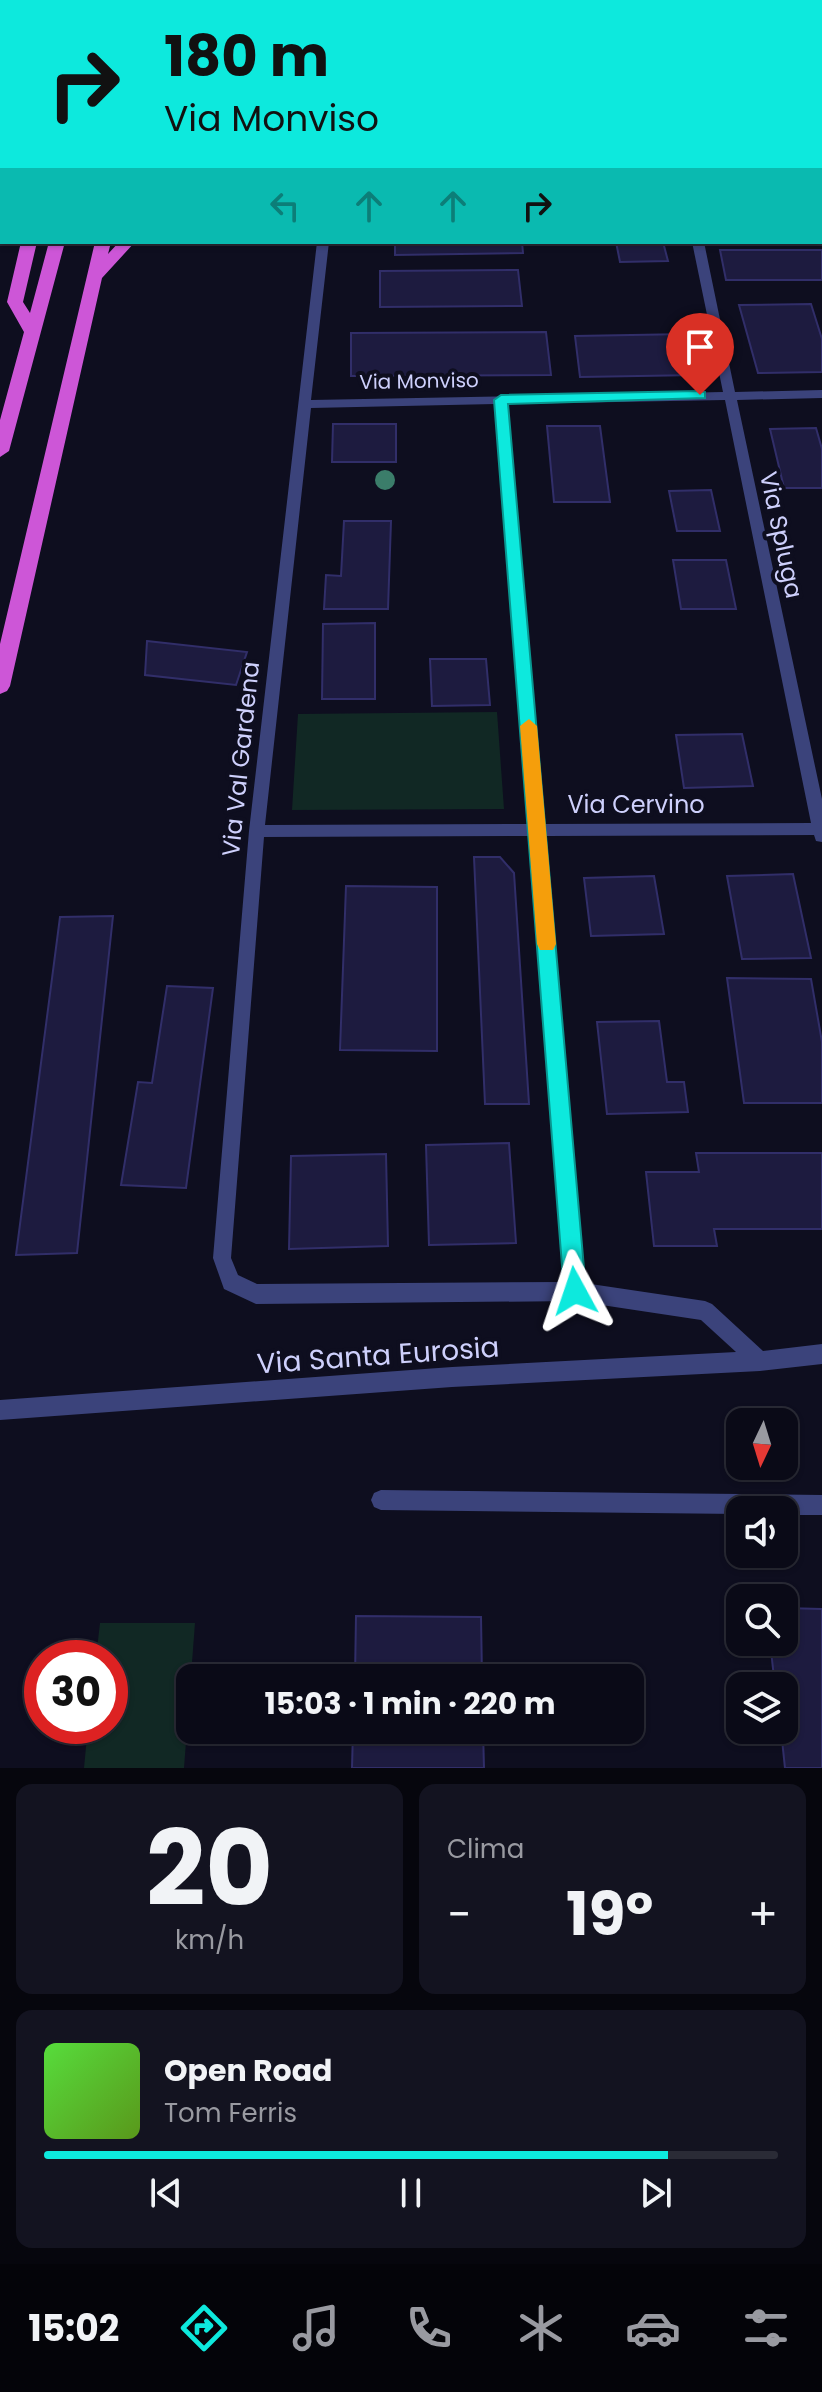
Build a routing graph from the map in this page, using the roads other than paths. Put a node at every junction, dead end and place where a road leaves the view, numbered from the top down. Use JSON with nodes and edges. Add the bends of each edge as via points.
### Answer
{"nodes":[{"id":1,"x":29,"y":244,"type":"edge"},
{"id":2,"x":56,"y":244,"type":"edge"},
{"id":3,"x":102,"y":244,"type":"edge"},
{"id":4,"x":125,"y":244,"type":"edge"},
{"id":5,"x":323,"y":244,"type":"edge"},
{"id":6,"x":698,"y":244,"type":"edge"},
{"id":7,"x":93,"y":278,"type":"junction"},
{"id":8,"x":32,"y":331,"type":"junction"},
{"id":9,"x":822,"y":394,"type":"edge"},
{"id":10,"x":728,"y":395,"type":"junction"},
{"id":11,"x":501,"y":400,"type":"junction"},
{"id":12,"x":304,"y":404,"type":"junction"},
{"id":13,"x":0,"y":451,"type":"edge"},
{"id":14,"x":0,"y":686,"type":"edge"},
{"id":15,"x":537,"y":829,"type":"junction"},
{"id":16,"x":257,"y":831,"type":"junction"},
{"id":17,"x":822,"y":832,"type":"edge"},
{"id":18,"x":575,"y":1291,"type":"junction"},
{"id":19,"x":822,"y":1354,"type":"edge"},
{"id":20,"x":760,"y":1361,"type":"junction"},
{"id":21,"x":0,"y":1410,"type":"edge"},
{"id":22,"x":381,"y":1500,"type":"dead end"},
{"id":23,"x":822,"y":1505,"type":"edge"}],
"edges":[{"from":1,"to":8,"type":"highway","via":[[15,302]]},
{"from":2,"to":8,"type":"highway"},
{"from":3,"to":7,"type":"highway"},
{"from":4,"to":7,"type":"highway"},
{"from":5,"to":12,"type":"street","name":"Via Val Gardena"},
{"from":6,"to":10,"type":"street","name":"Via Spluga"},
{"from":7,"to":14,"type":"highway"},
{"from":8,"to":13,"type":"highway"},
{"from":9,"to":10,"type":"street","name":"Via Monviso"},
{"from":10,"to":11,"type":"street","name":"Via Monviso"},
{"from":10,"to":17,"type":"street","name":"Via Spluga"},
{"from":11,"to":12,"type":"street","name":"Via Monviso"},
{"from":11,"to":15,"type":"street"},
{"from":12,"to":16,"type":"street","name":"Via Val Gardena"},
{"from":15,"to":16,"type":"street","name":"Via Cervino"},
{"from":15,"to":17,"type":"street","name":"Via Cervino"},
{"from":15,"to":18,"type":"street"},
{"from":16,"to":18,"type":"street","name":"Via Val Gardena","via":[[222,1258],[231,1282],[256,1294]]},
{"from":18,"to":20,"type":"street","via":[[705,1311]]},
{"from":19,"to":20,"type":"street","name":"Via Santa Eurosia"},
{"from":20,"to":21,"type":"street","name":"Via Santa Eurosia"},
{"from":22,"to":23,"type":"street"}]}
